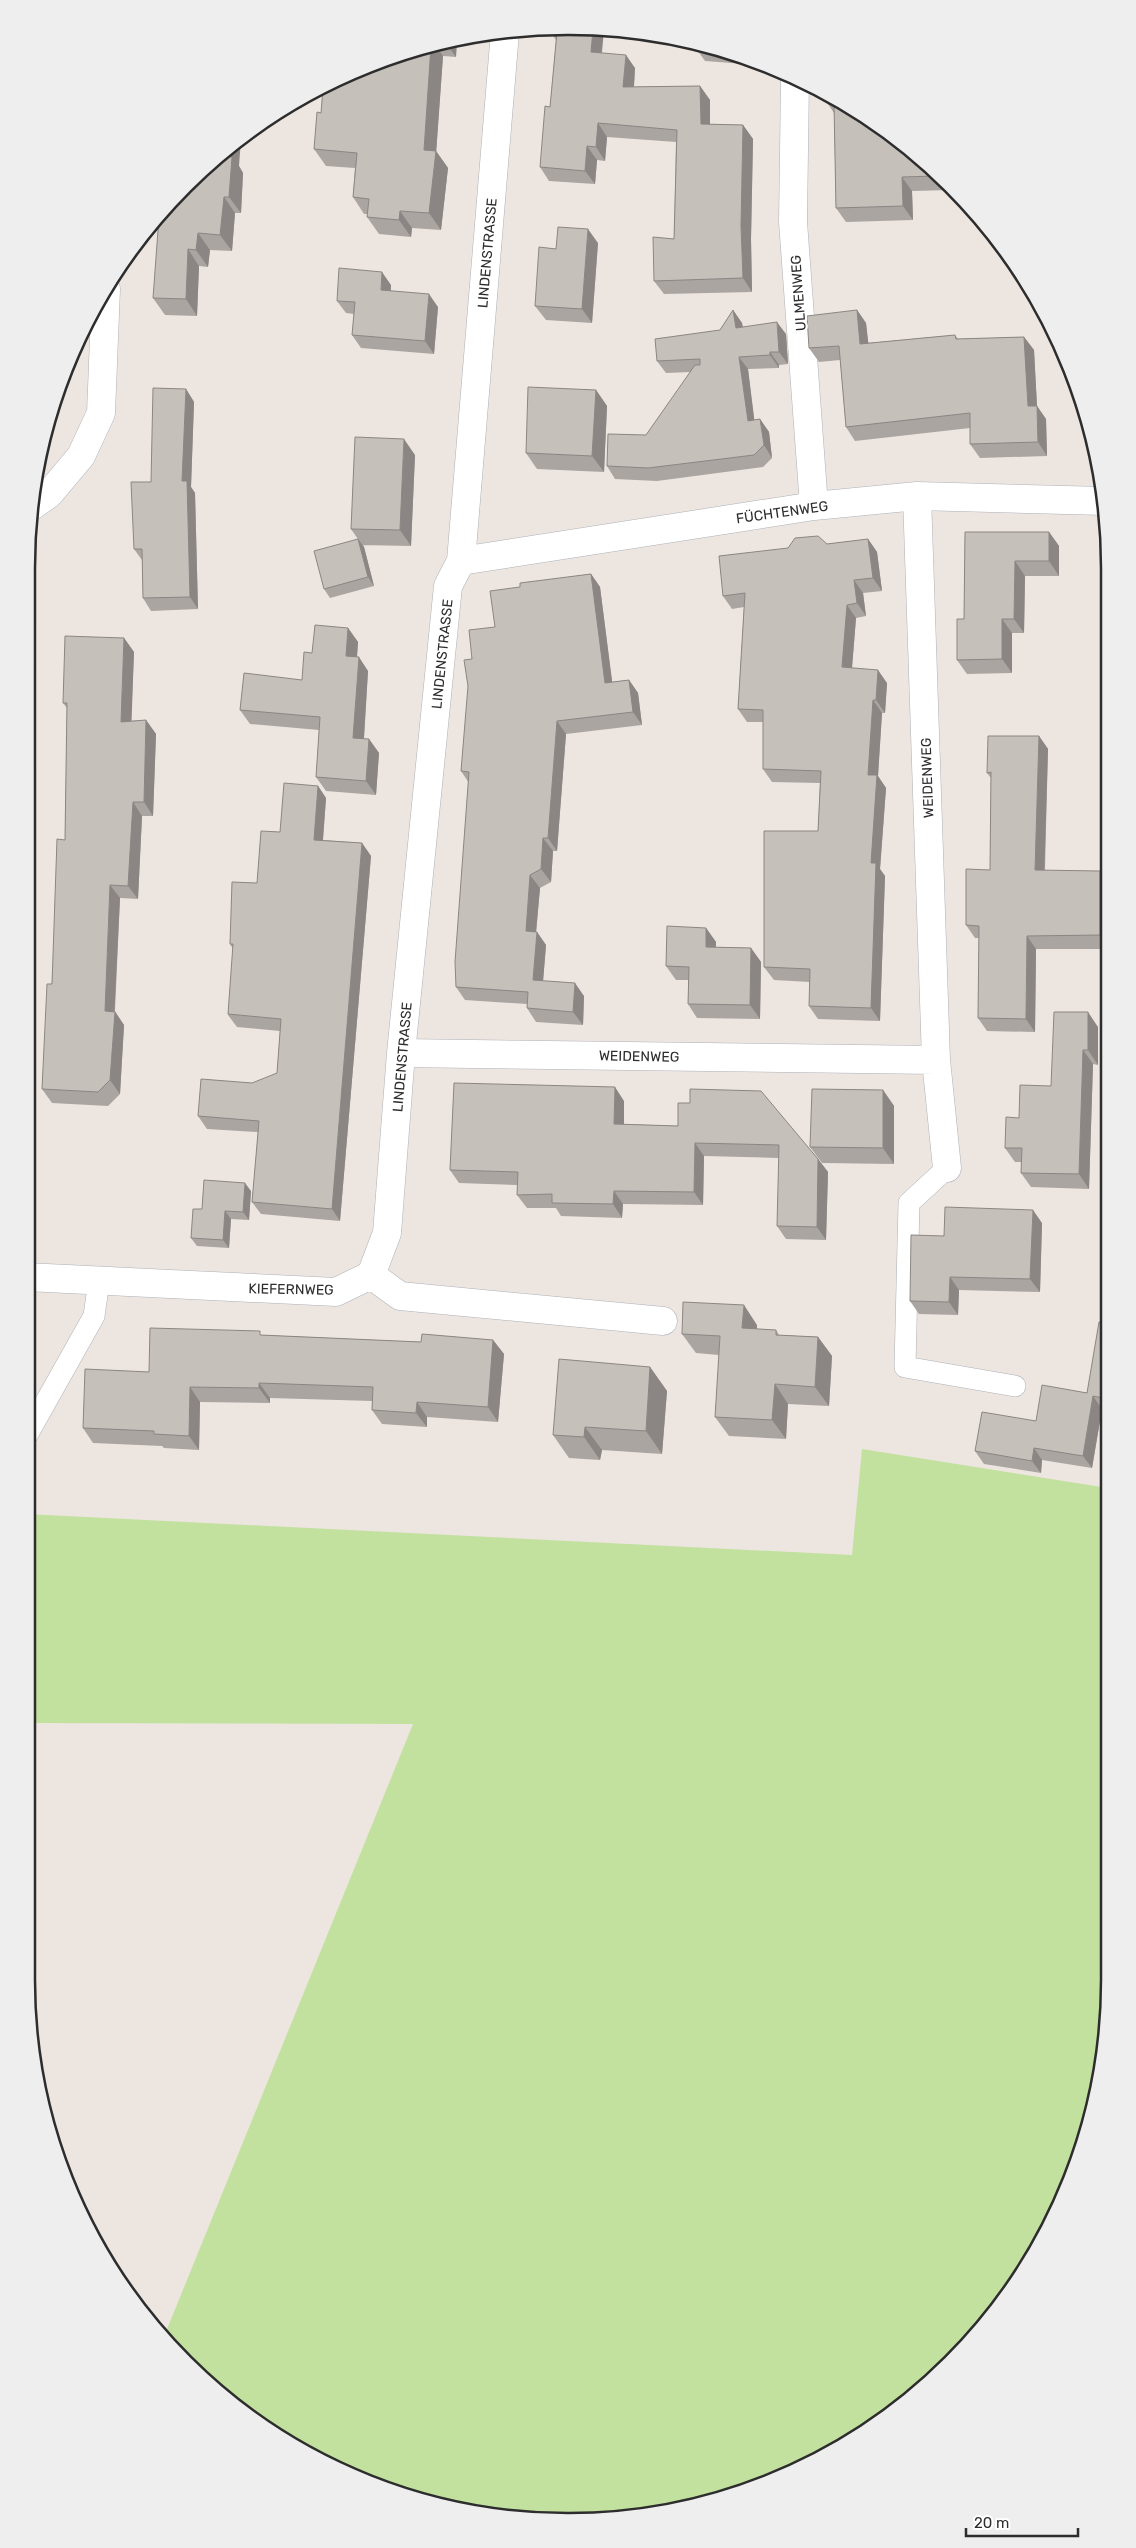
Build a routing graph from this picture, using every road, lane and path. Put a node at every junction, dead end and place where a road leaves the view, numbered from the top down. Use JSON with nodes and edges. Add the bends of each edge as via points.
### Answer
{"nodes":[{"id":1,"x":504,"y":39,"type":"edge"},
{"id":2,"x":795,"y":86,"type":"edge"},
{"id":3,"x":105,"y":302,"type":"edge"},
{"id":4,"x":916,"y":496,"type":"junction"},
{"id":5,"x":40,"y":501,"type":"edge"},
{"id":6,"x":1096,"y":501,"type":"edge"},
{"id":7,"x":814,"y":506,"type":"junction"},
{"id":8,"x":461,"y":561,"type":"junction"},
{"id":9,"x":401,"y":1053,"type":"junction"},
{"id":10,"x":936,"y":1060,"type":"junction"},
{"id":11,"x":947,"y":1168,"type":"joint"},
{"id":12,"x":371,"y":1275,"type":"junction"},
{"id":13,"x":35,"y":1278,"type":"edge"},
{"id":14,"x":98,"y":1281,"type":"junction"},
{"id":15,"x":663,"y":1321,"type":"dead end"},
{"id":16,"x":1014,"y":1386,"type":"dead end"},
{"id":17,"x":35,"y":1421,"type":"edge"}],
"edges":[{"from":1,"to":8,"type":"street","name":"LINDENSTRASSE"},
{"from":2,"to":7,"type":"street","name":"ULMENWEG","via":[[792,222]]},
{"from":3,"to":5,"type":"street","via":[[101,413],[81,456],[50,494]]},
{"from":4,"to":6,"type":"street","name":"FÜCHTENWEG"},
{"from":4,"to":7,"type":"street","name":"FÜCHTENWEG"},
{"from":4,"to":10,"type":"street","name":"WEIDENWEG"},
{"from":7,"to":8,"type":"street","name":"FÜCHTENWEG"},
{"from":8,"to":9,"type":"street","name":"LINDENSTRASSE","via":[[448,586]]},
{"from":9,"to":10,"type":"street","name":"WEIDENWEG"},
{"from":9,"to":12,"type":"street","name":"LINDENSTRASSE","via":[[387,1233]]},
{"from":10,"to":11,"type":"street","name":"WEIDENWEG"},
{"from":11,"to":16,"type":"lane","via":[[909,1203],[905,1367]]},
{"from":12,"to":14,"type":"street","name":"KIEFERNWEG","via":[[336,1292]]},
{"from":12,"to":15,"type":"street","via":[[400,1296]]},
{"from":13,"to":14,"type":"street","name":"KIEFERNWEG"},
{"from":14,"to":17,"type":"lane","via":[[94,1316]]}]}
